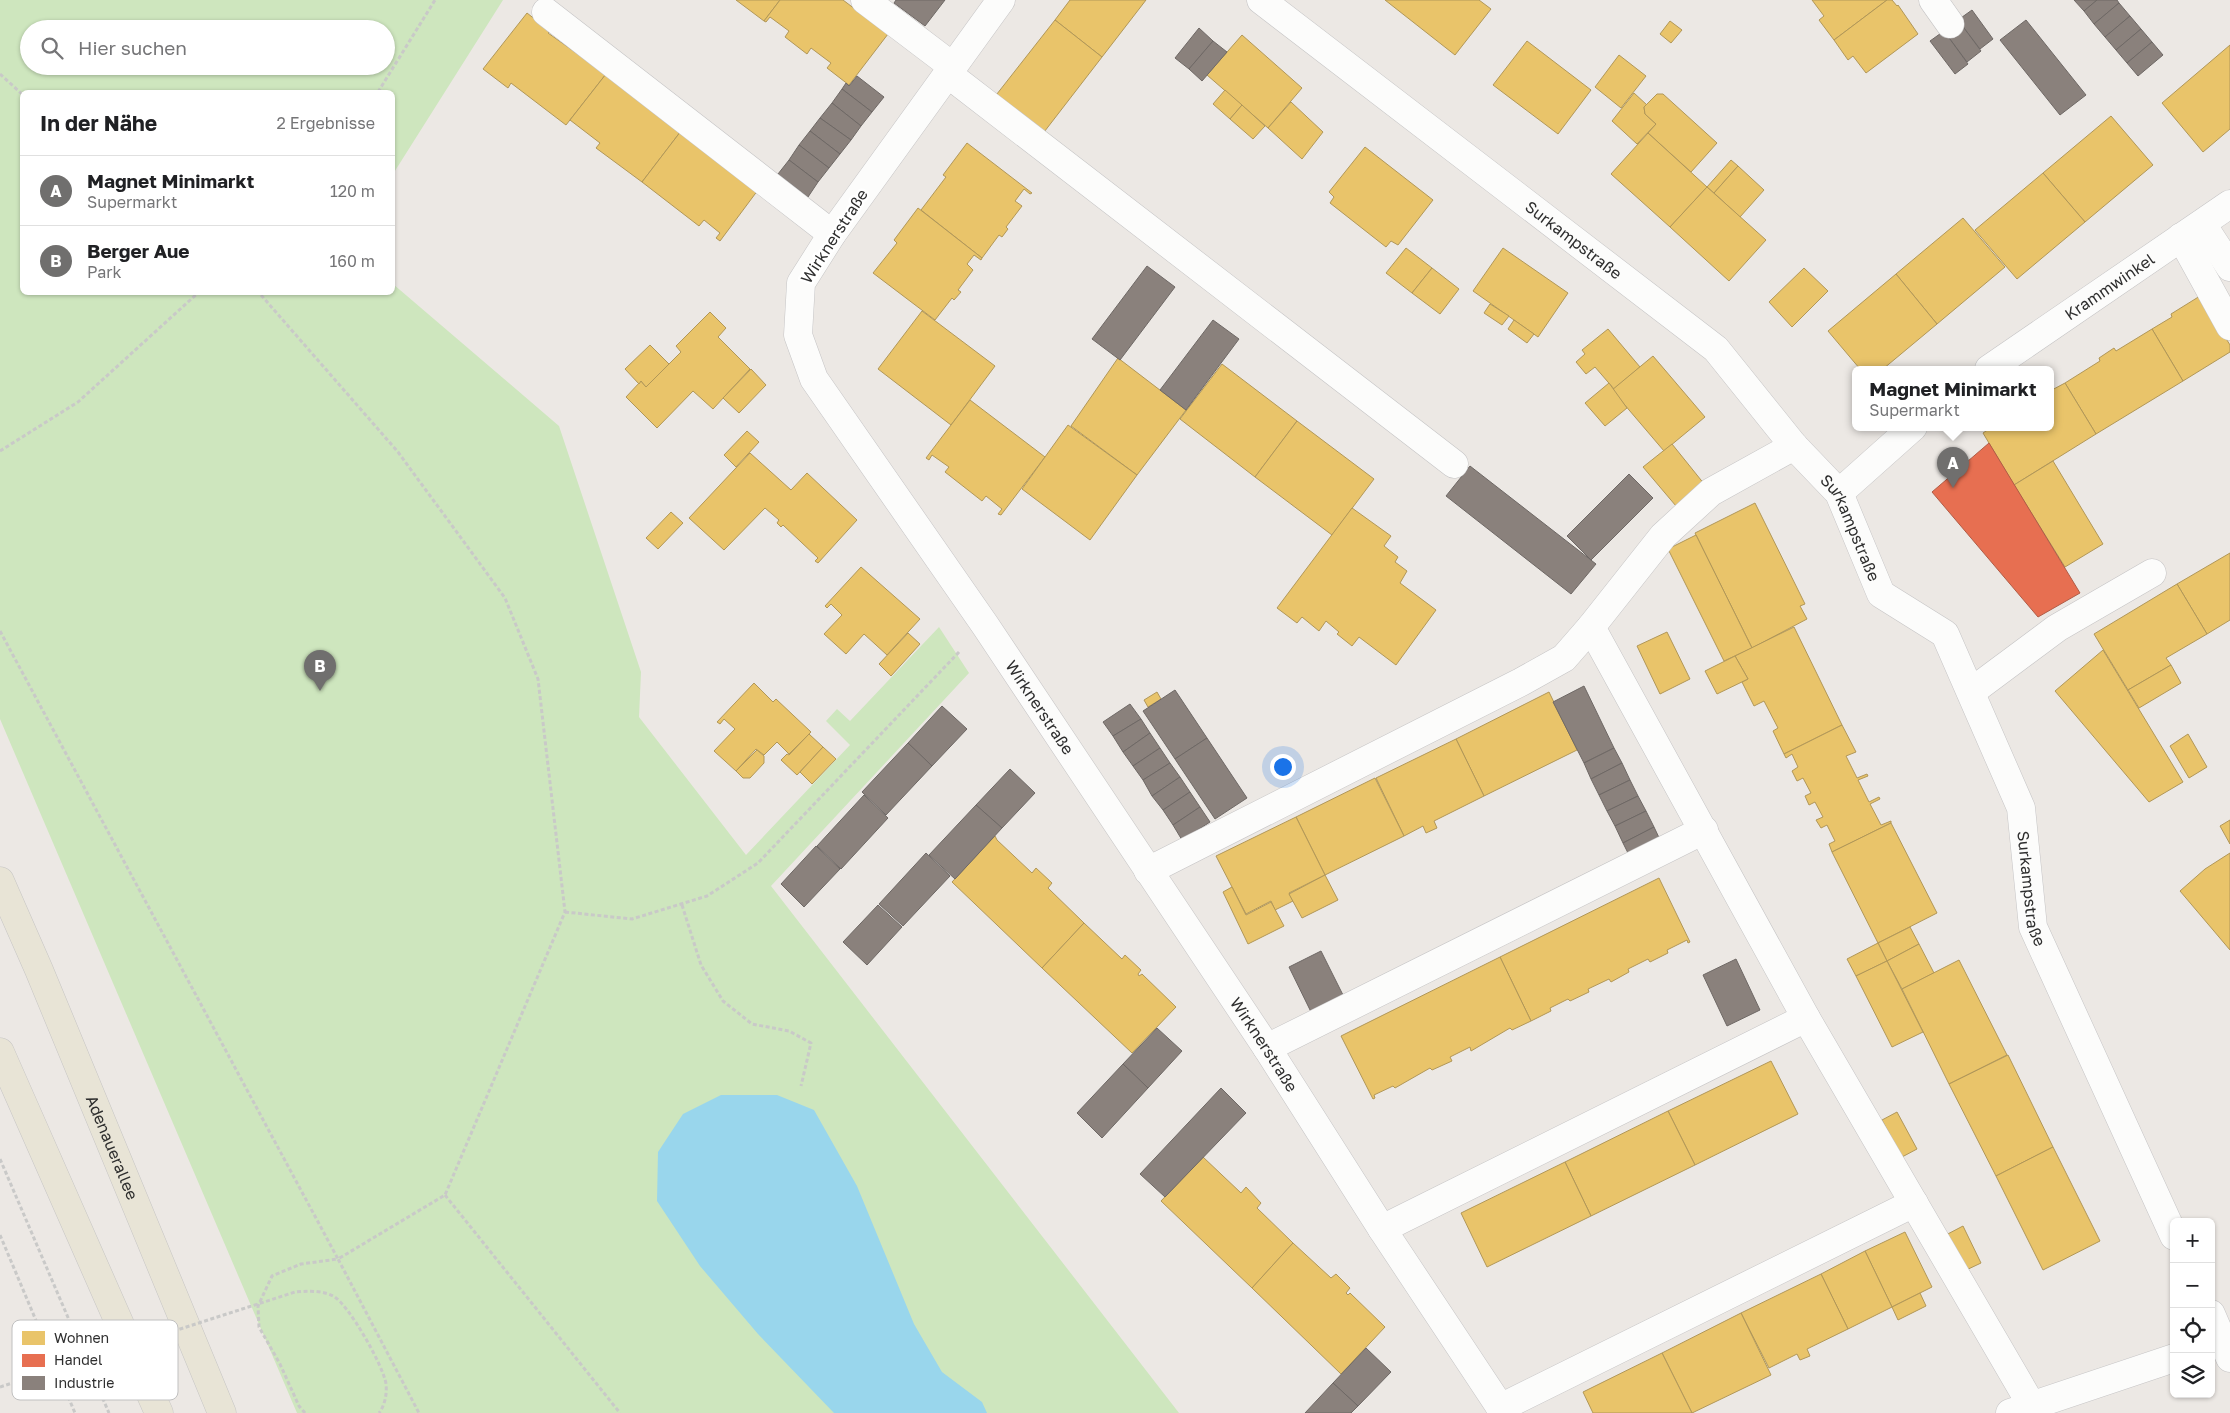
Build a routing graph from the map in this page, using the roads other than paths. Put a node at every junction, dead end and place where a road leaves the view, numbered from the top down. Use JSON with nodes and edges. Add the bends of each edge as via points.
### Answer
{"nodes":[{"id":1,"x":865,"y":0,"type":"edge"},
{"id":2,"x":1001,"y":0,"type":"edge"},
{"id":3,"x":1261,"y":0,"type":"edge"},
{"id":4,"x":1934,"y":0,"type":"edge"},
{"id":5,"x":546,"y":12,"type":"dead end"},
{"id":6,"x":1950,"y":24,"type":"dead end"},
{"id":7,"x":950,"y":70,"type":"junction"},
{"id":8,"x":2230,"y":204,"type":"edge"},
{"id":9,"x":2192,"y":230,"type":"junction"},
{"id":10,"x":832,"y":234,"type":"junction"},
{"id":11,"x":2230,"y":267,"type":"edge"},
{"id":12,"x":2230,"y":326,"type":"edge"},
{"id":13,"x":1993,"y":366,"type":"edge"},
{"id":14,"x":1909,"y":431,"type":"edge"},
{"id":15,"x":1794,"y":446,"type":"junction"},
{"id":16,"x":1454,"y":464,"type":"dead end"},
{"id":17,"x":1839,"y":493,"type":"junction"},
{"id":18,"x":2152,"y":573,"type":"dead end"},
{"id":19,"x":1591,"y":627,"type":"junction"},
{"id":20,"x":1970,"y":692,"type":"junction"},
{"id":21,"x":1704,"y":830,"type":"junction"},
{"id":22,"x":1148,"y":870,"type":"junction"},
{"id":23,"x":0,"y":881,"type":"edge"},
{"id":24,"x":1806,"y":1018,"type":"junction"},
{"id":25,"x":1267,"y":1048,"type":"junction"},
{"id":26,"x":0,"y":1052,"type":"edge"},
{"id":27,"x":1914,"y":1203,"type":"junction"},
{"id":28,"x":2170,"y":1227,"type":"edge"},
{"id":29,"x":1382,"y":1229,"type":"junction"},
{"id":30,"x":118,"y":1320,"type":"edge"},
{"id":31,"x":2215,"y":1323,"type":"edge"},
{"id":32,"x":2224,"y":1344,"type":"edge"},
{"id":33,"x":2170,"y":1359,"type":"edge"},
{"id":34,"x":153,"y":1400,"type":"edge"},
{"id":35,"x":2021,"y":1409,"type":"edge"},
{"id":36,"x":1502,"y":1410,"type":"edge"},
{"id":37,"x":159,"y":1413,"type":"edge"},
{"id":38,"x":222,"y":1413,"type":"edge"}],
"edges":[{"from":1,"to":7,"type":"street"},
{"from":2,"to":7,"type":"street","name":"Wirknerstraße"},
{"from":3,"to":15,"type":"street","name":"Surkampstraße","via":[[1716,349]]},
{"from":4,"to":6,"type":"street"},
{"from":5,"to":10,"type":"street"},
{"from":7,"to":10,"type":"street","name":"Wirknerstraße"},
{"from":7,"to":16,"type":"street"},
{"from":8,"to":9,"type":"street","name":"Krammwinkel"},
{"from":9,"to":11,"type":"street"},
{"from":9,"to":12,"type":"street"},
{"from":9,"to":13,"type":"street","name":"Krammwinkel"},
{"from":10,"to":22,"type":"street","name":"Wirknerstraße","via":[[801,283],[798,335],[814,379],[985,625]]},
{"from":14,"to":17,"type":"street"},
{"from":15,"to":17,"type":"street","name":"Surkampstraße"},
{"from":15,"to":19,"type":"street","via":[[1711,492],[1663,536]]},
{"from":17,"to":20,"type":"street","name":"Surkampstraße","via":[[1881,594],[1945,634]]},
{"from":18,"to":20,"type":"street","via":[[2057,628]]},
{"from":19,"to":21,"type":"street"},
{"from":19,"to":22,"type":"street","via":[[1564,658],[1521,682]]},
{"from":20,"to":28,"type":"street","name":"Surkampstraße","via":[[2021,808],[2033,927]]},
{"from":21,"to":24,"type":"street"},
{"from":21,"to":25,"type":"street"},
{"from":22,"to":25,"type":"street","name":"Wirknerstraße"},
{"from":23,"to":38,"type":"main road","name":"Adenauerallee"},
{"from":24,"to":27,"type":"street"},
{"from":24,"to":29,"type":"street"},
{"from":25,"to":29,"type":"street","name":"Wirknerstraße"},
{"from":26,"to":30,"type":"main road"},
{"from":27,"to":35,"type":"street"},
{"from":27,"to":36,"type":"street"},
{"from":29,"to":36,"type":"street","name":"Wirknerstraße"},
{"from":31,"to":32,"type":"street"},
{"from":33,"to":35,"type":"street"},
{"from":34,"to":37,"type":"main road"}]}
